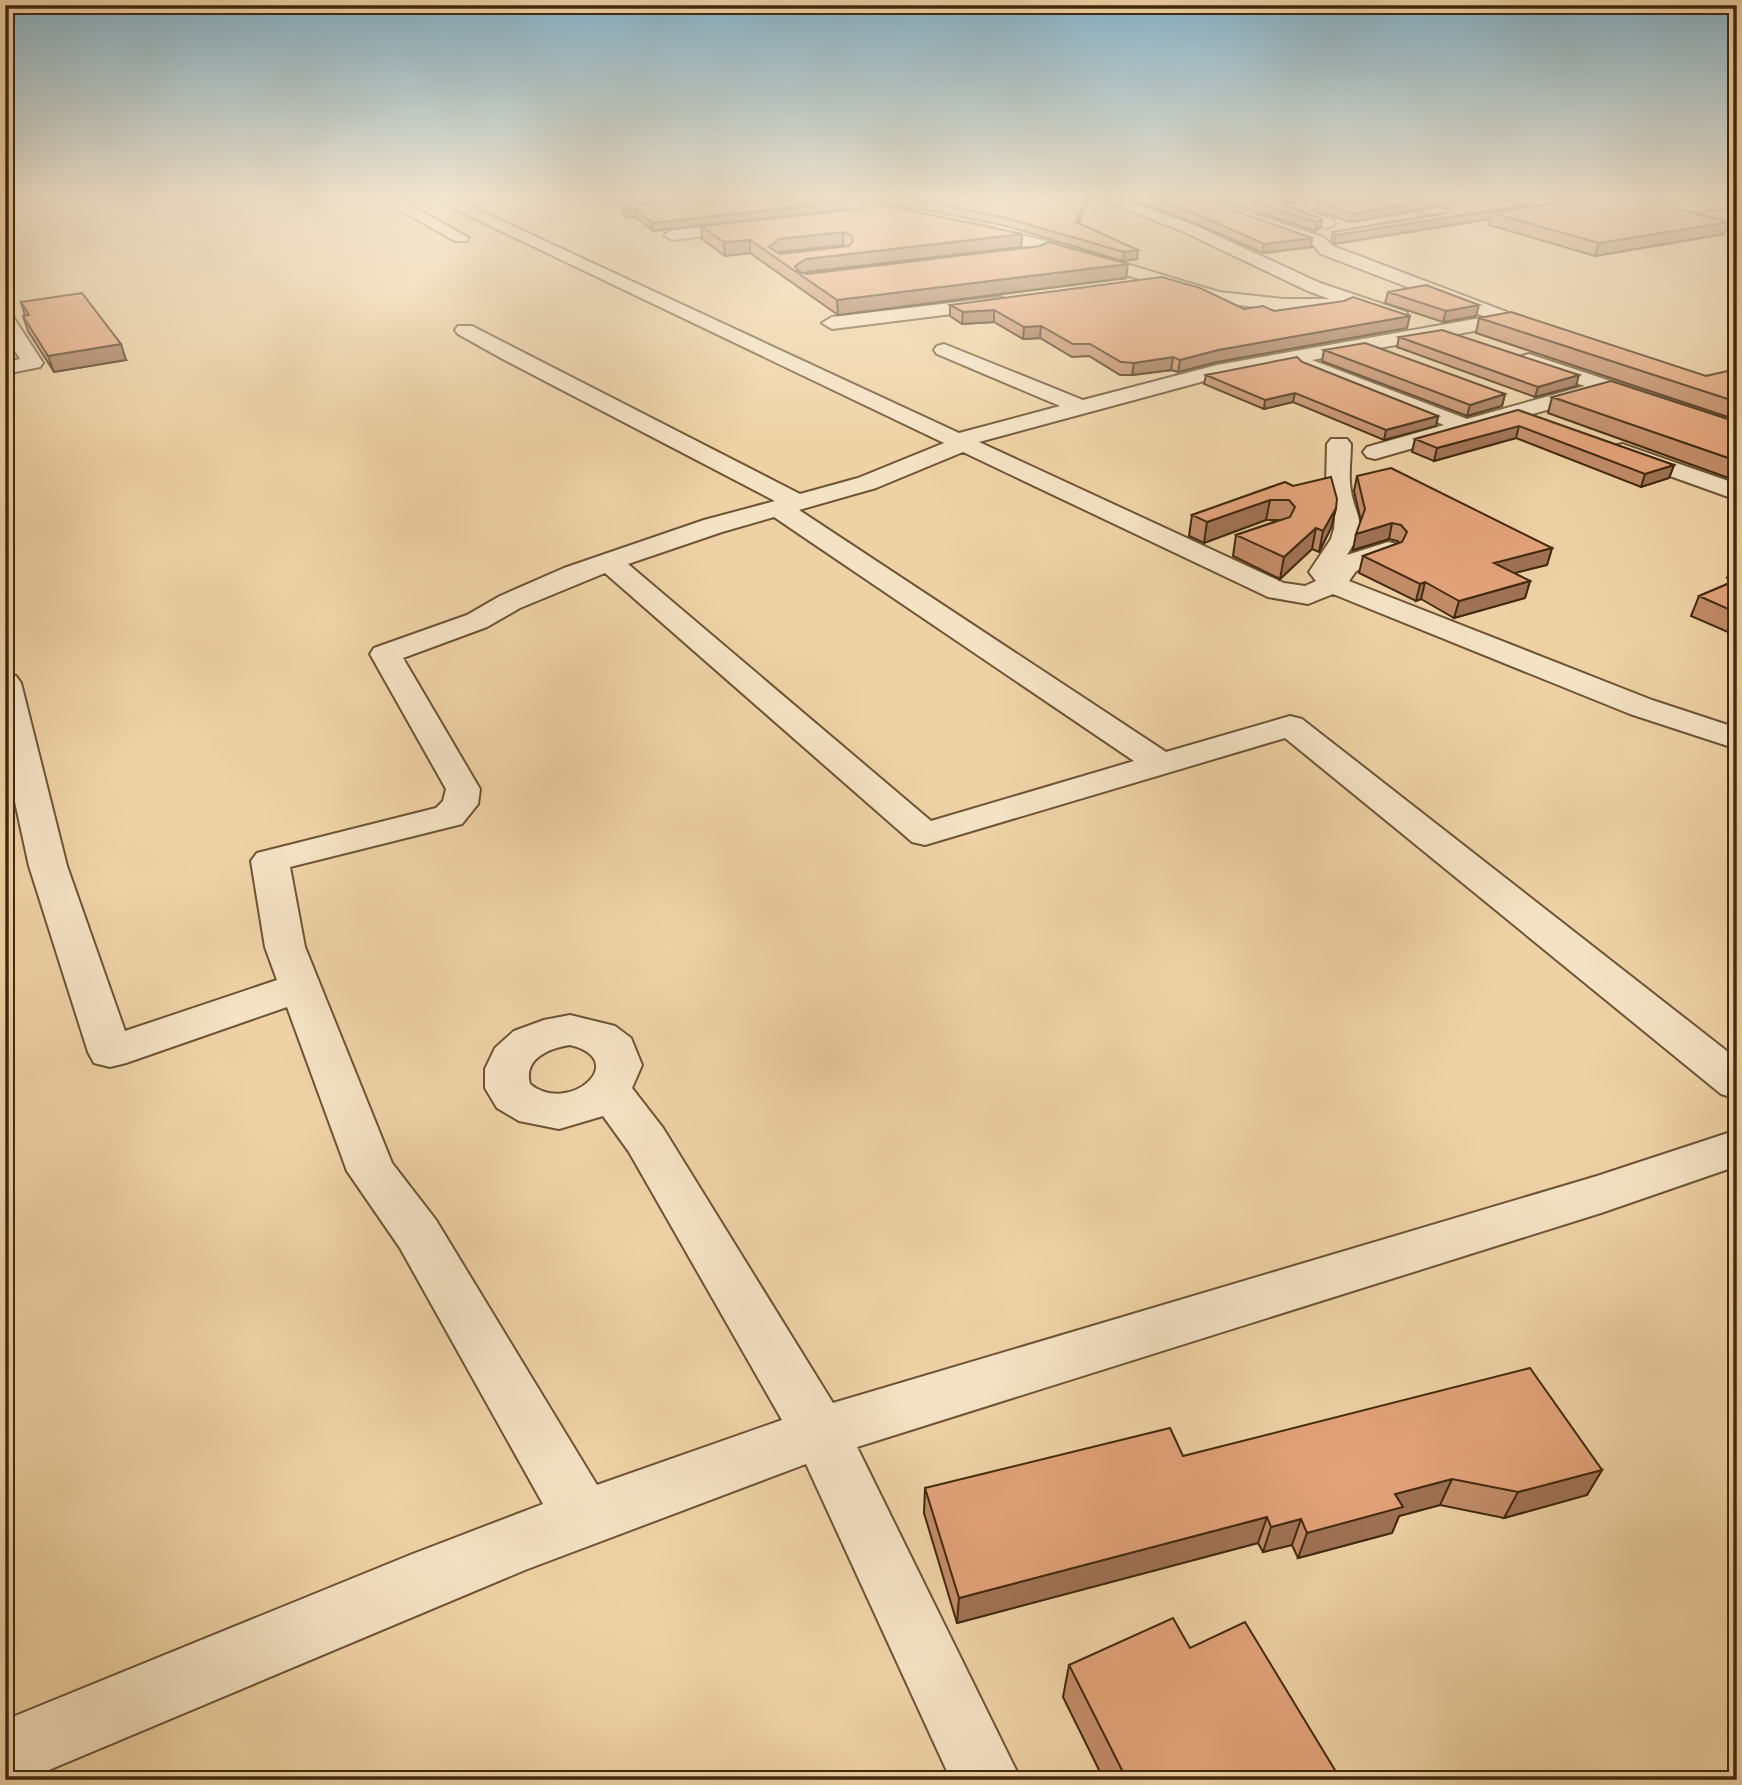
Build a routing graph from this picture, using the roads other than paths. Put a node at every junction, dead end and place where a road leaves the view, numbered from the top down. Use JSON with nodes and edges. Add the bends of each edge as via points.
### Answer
{"nodes":[{"id":1,"x":610,"y":279,"type":"edge"},
{"id":2,"x":1158,"y":279,"type":"edge"},
{"id":3,"x":1298,"y":279,"type":"edge"},
{"id":4,"x":1402,"y":279,"type":"edge"},
{"id":5,"x":1166,"y":282,"type":"junction"},
{"id":6,"x":1125,"y":287,"type":"edge"},
{"id":7,"x":1217,"y":297,"type":"junction"},
{"id":8,"x":1014,"y":301,"type":"edge"},
{"id":9,"x":1177,"y":302,"type":"edge"},
{"id":10,"x":1361,"y":304,"type":"junction"},
{"id":11,"x":832,"y":323,"type":"edge"},
{"id":12,"x":8,"y":329,"type":"edge"},
{"id":13,"x":465,"y":330,"type":"dead end"},
{"id":14,"x":1444,"y":331,"type":"junction"},
{"id":15,"x":1363,"y":344,"type":"junction"},
{"id":16,"x":1482,"y":344,"type":"edge"},
{"id":17,"x":944,"y":349,"type":"dead end"},
{"id":18,"x":1507,"y":352,"type":"edge"},
{"id":19,"x":1399,"y":358,"type":"edge"},
{"id":20,"x":1308,"y":365,"type":"edge"},
{"id":21,"x":5,"y":368,"type":"edge"},
{"id":22,"x":1607,"y":387,"type":"junction"},
{"id":23,"x":1498,"y":395,"type":"edge"},
{"id":24,"x":1081,"y":407,"type":"junction"},
{"id":25,"x":1532,"y":415,"type":"junction"},
{"id":26,"x":1465,"y":426,"type":"junction"},
{"id":27,"x":1737,"y":431,"type":"edge"},
{"id":28,"x":960,"y":443,"type":"junction"},
{"id":29,"x":1599,"y":443,"type":"edge"},
{"id":30,"x":1339,"y":444,"type":"dead end"},
{"id":31,"x":1375,"y":452,"type":"dead end"},
{"id":32,"x":1737,"y":493,"type":"edge"},
{"id":33,"x":788,"y":506,"type":"junction"},
{"id":34,"x":1239,"y":543,"type":"dead end"},
{"id":35,"x":1388,"y":550,"type":"edge"},
{"id":36,"x":1202,"y":556,"type":"junction"},
{"id":37,"x":609,"y":562,"type":"junction"},
{"id":38,"x":1332,"y":584,"type":"junction"},
{"id":39,"x":5,"y":683,"type":"edge"},
{"id":40,"x":1733,"y":734,"type":"edge"},
{"id":41,"x":1161,"y":764,"type":"junction"},
{"id":42,"x":301,"y":987,"type":"junction"},
{"id":43,"x":1737,"y":1083,"type":"edge"},
{"id":44,"x":609,"y":1090,"type":"dead end"},
{"id":45,"x":1737,"y":1148,"type":"edge"},
{"id":46,"x":820,"y":1433,"type":"junction"},
{"id":47,"x":583,"y":1517,"type":"junction"},
{"id":48,"x":5,"y":1754,"type":"edge"},
{"id":49,"x":987,"y":1780,"type":"edge"}],
"edges":[{"from":1,"to":28,"type":"street"},
{"from":2,"to":5,"type":"street"},
{"from":3,"to":10,"type":"street"},
{"from":4,"to":14,"type":"street","via":[[1503,318]]},
{"from":5,"to":6,"type":"street"},
{"from":5,"to":7,"type":"street"},
{"from":7,"to":9,"type":"street"},
{"from":7,"to":10,"type":"street","via":[[1283,305]]},
{"from":8,"to":11,"type":"street"},
{"from":10,"to":14,"type":"street"},
{"from":12,"to":21,"type":"street","via":[[33,363]]},
{"from":13,"to":33,"type":"street","via":[[701,451]]},
{"from":14,"to":15,"type":"street"},
{"from":14,"to":16,"type":"street"},
{"from":15,"to":19,"type":"street"},
{"from":15,"to":24,"type":"street","via":[[1217,371]]},
{"from":17,"to":24,"type":"street"},
{"from":18,"to":22,"type":"street"},
{"from":20,"to":26,"type":"street"},
{"from":22,"to":25,"type":"street"},
{"from":22,"to":27,"type":"street"},
{"from":23,"to":25,"type":"street"},
{"from":24,"to":28,"type":"street"},
{"from":25,"to":26,"type":"street"},
{"from":26,"to":31,"type":"street"},
{"from":28,"to":33,"type":"street","via":[[867,483]]},
{"from":28,"to":36,"type":"street"},
{"from":29,"to":32,"type":"street"},
{"from":30,"to":38,"type":"street","via":[[1338,485],[1348,519],[1344,539],[1323,572]]},
{"from":33,"to":37,"type":"street"},
{"from":33,"to":41,"type":"street"},
{"from":34,"to":36,"type":"street"},
{"from":35,"to":38,"type":"street","via":[[1346,565]]},
{"from":36,"to":38,"type":"street","via":[[1278,591],[1308,594]]},
{"from":37,"to":41,"type":"street","via":[[925,834]]},
{"from":37,"to":42,"type":"street","via":[[546,586],[477,621],[386,654],[463,796],[449,816],[270,861],[285,947]]},
{"from":38,"to":40,"type":"street","via":[[1640,707]]},
{"from":39,"to":42,"type":"street","via":[[48,866],[110,1052]]},
{"from":41,"to":43,"type":"street","via":[[1290,726]]},
{"from":42,"to":47,"type":"street","via":[[371,1171],[418,1234]]},
{"from":44,"to":46,"type":"street","via":[[646,1140]]},
{"from":45,"to":46,"type":"street","via":[[1574,1203]]},
{"from":46,"to":47,"type":"street"},
{"from":46,"to":49,"type":"street"},
{"from":47,"to":48,"type":"street"}]}
